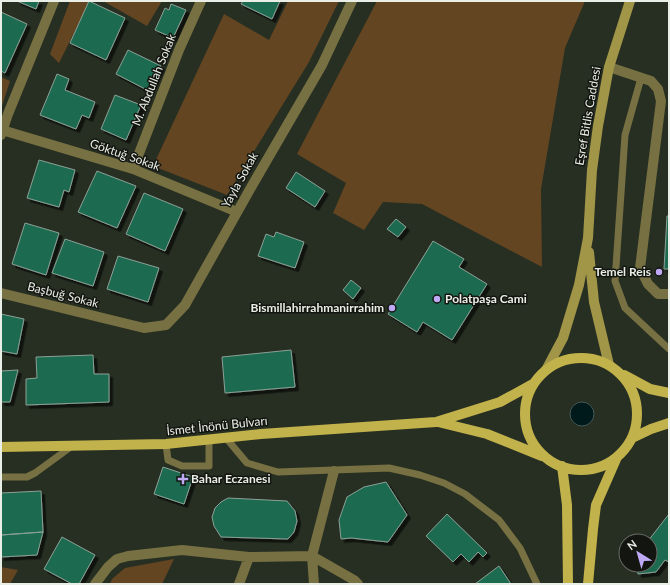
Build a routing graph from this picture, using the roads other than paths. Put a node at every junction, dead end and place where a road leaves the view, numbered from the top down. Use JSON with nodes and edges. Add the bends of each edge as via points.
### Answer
{"nodes":[{"id":1,"x":54,"y":1,"type":"edge"},
{"id":2,"x":201,"y":1,"type":"edge"},
{"id":3,"x":352,"y":1,"type":"edge"},
{"id":4,"x":630,"y":1,"type":"edge"},
{"id":5,"x":609,"y":67,"type":"junction"},
{"id":6,"x":642,"y":78,"type":"junction"},
{"id":7,"x":2,"y":132,"type":"edge"},
{"id":8,"x":133,"y":169,"type":"junction"},
{"id":9,"x":237,"y":212,"type":"junction"},
{"id":10,"x":588,"y":238,"type":"junction"},
{"id":11,"x":1,"y":293,"type":"edge"},
{"id":12,"x":669,"y":294,"type":"edge"},
{"id":13,"x":119,"y":322,"type":"joint"},
{"id":14,"x":669,"y":349,"type":"edge"},
{"id":15,"x":609,"y":365,"type":"junction"},
{"id":16,"x":546,"y":370,"type":"junction"},
{"id":17,"x":620,"y":373,"type":"junction"},
{"id":18,"x":533,"y":384,"type":"junction"},
{"id":19,"x":669,"y":394,"type":"edge"},
{"id":20,"x":436,"y":422,"type":"junction"},
{"id":21,"x":669,"y":423,"type":"edge"},
{"id":22,"x":226,"y":438,"type":"junction"},
{"id":23,"x":632,"y":438,"type":"junction"},
{"id":24,"x":209,"y":439,"type":"junction"},
{"id":25,"x":166,"y":444,"type":"junction"},
{"id":26,"x":72,"y":446,"type":"junction"},
{"id":27,"x":1,"y":447,"type":"edge"},
{"id":28,"x":617,"y":456,"type":"junction"},
{"id":29,"x":546,"y":458,"type":"junction"},
{"id":30,"x":562,"y":466,"type":"junction"},
{"id":31,"x":334,"y":471,"type":"junction"},
{"id":32,"x":1,"y":477,"type":"edge"},
{"id":33,"x":312,"y":556,"type":"junction"},
{"id":34,"x":249,"y":557,"type":"junction"},
{"id":35,"x":96,"y":584,"type":"edge"},
{"id":36,"x":239,"y":584,"type":"edge"},
{"id":37,"x":314,"y":584,"type":"edge"},
{"id":38,"x":358,"y":584,"type":"edge"},
{"id":39,"x":537,"y":584,"type":"edge"},
{"id":40,"x":568,"y":584,"type":"edge"},
{"id":41,"x":588,"y":584,"type":"edge"}],
"edges":[{"from":1,"to":7,"type":"street"},
{"from":2,"to":8,"type":"street","name":"M. Abdullah Sokak","via":[[179,50]]},
{"from":3,"to":9,"type":"street","name":"Yayla Sokak","via":[[322,65]]},
{"from":4,"to":5,"type":"main road","name":"Eşref Bitlis Caddesi"},
{"from":5,"to":6,"type":"street"},
{"from":5,"to":10,"type":"main road","name":"Eşref Bitlis Caddesi","via":[[592,164]]},
{"from":6,"to":12,"type":"street","via":[[651,81],[658,89],[661,101],[640,268],[648,284],[658,294]]},
{"from":6,"to":14,"type":"lane","via":[[625,135],[615,281],[625,308]]},
{"from":7,"to":8,"type":"street","name":"Göktuğ Sokak"},
{"from":8,"to":9,"type":"street","name":"Göktuğ Sokak"},
{"from":9,"to":13,"type":"street","name":"Yayla Sokak","via":[[186,305],[166,325],[144,328]]},
{"from":10,"to":15,"type":"main road","name":"Eşref Bitlis Caddesi","via":[[594,302]]},
{"from":10,"to":16,"type":"main road","name":"Eşref Bitlis Caddesi","via":[[575,302],[563,338]]},
{"from":11,"to":13,"type":"street","name":"Başbuğ Sokak"},
{"from":15,"to":16,"type":"main road","via":[[594,359],[577,358],[561,361]]},
{"from":15,"to":17,"type":"main road"},
{"from":16,"to":18,"type":"main road"},
{"from":17,"to":19,"type":"main road","via":[[650,389]]},
{"from":17,"to":23,"type":"main road","via":[[635,397],[636,425]]},
{"from":18,"to":20,"type":"main road","name":"İsmet İnönü Bulvarı","via":[[500,402]]},
{"from":18,"to":29,"type":"main road","via":[[527,399],[525,415],[528,431],[535,446]]},
{"from":20,"to":22,"type":"main road","name":"İsmet İnönü Bulvarı"},
{"from":20,"to":29,"type":"main road","name":"İsmet İnönü Bulvarı","via":[[487,434]]},
{"from":21,"to":23,"type":"main road"},
{"from":22,"to":24,"type":"main road","name":"İsmet İnönü Bulvarı"},
{"from":22,"to":31,"type":"lane","via":[[247,463],[278,472]]},
{"from":23,"to":28,"type":"main road"},
{"from":24,"to":25,"type":"main road","name":"İsmet İnönü Bulvarı"},
{"from":24,"to":25,"type":"lane","via":[[209,466],[182,466],[168,460]]},
{"from":25,"to":26,"type":"main road","name":"İsmet İnönü Bulvarı"},
{"from":26,"to":27,"type":"main road","name":"İsmet İnönü Bulvarı"},
{"from":26,"to":32,"type":"lane","via":[[27,477]]},
{"from":28,"to":30,"type":"main road","via":[[591,469],[576,470]]},
{"from":28,"to":41,"type":"main road","via":[[596,506]]},
{"from":29,"to":30,"type":"main road"},
{"from":30,"to":40,"type":"main road","via":[[567,505]]},
{"from":31,"to":33,"type":"street"},
{"from":31,"to":39,"type":"lane","via":[[389,468],[444,483],[465,494],[499,520],[520,548]]},
{"from":33,"to":34,"type":"street"},
{"from":33,"to":37,"type":"street"},
{"from":33,"to":38,"type":"street"},
{"from":34,"to":35,"type":"street","via":[[182,550],[128,556],[117,559]]},
{"from":34,"to":36,"type":"street"}]}
